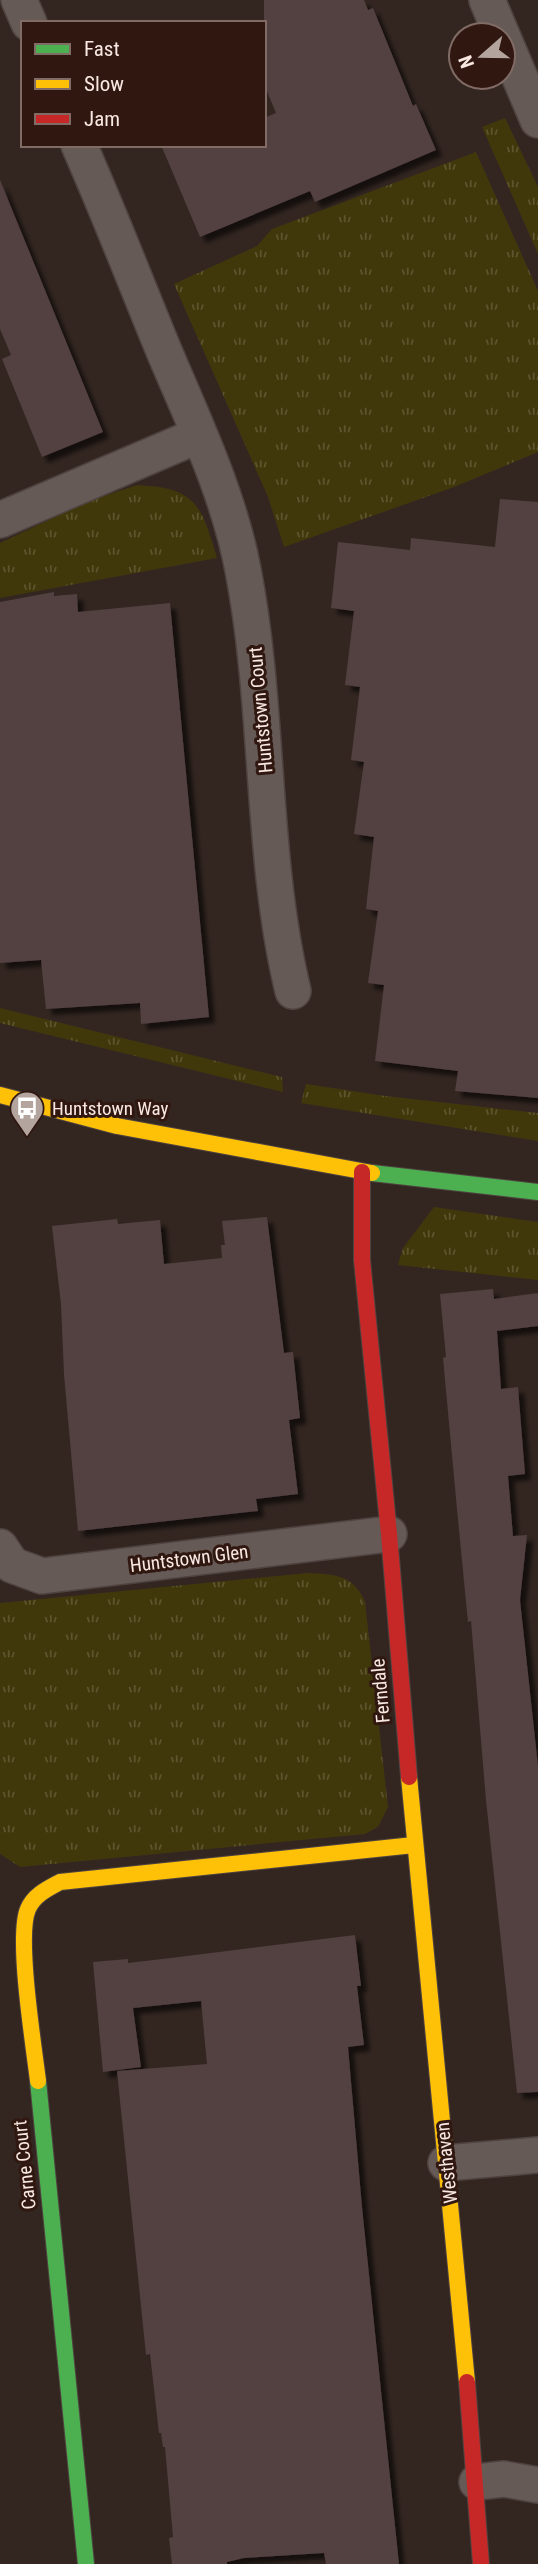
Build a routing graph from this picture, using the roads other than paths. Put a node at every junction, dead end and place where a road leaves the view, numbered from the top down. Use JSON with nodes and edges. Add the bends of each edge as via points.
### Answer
{"nodes":[{"id":1,"x":19,"y":0,"type":"edge"},
{"id":2,"x":487,"y":0,"type":"edge"},
{"id":3,"x":28,"y":21,"type":"edge"},
{"id":4,"x":538,"y":120,"type":"edge"},
{"id":5,"x":80,"y":147,"type":"edge"},
{"id":6,"x":199,"y":435,"type":"junction"},
{"id":7,"x":0,"y":520,"type":"edge"},
{"id":8,"x":293,"y":991,"type":"dead end"},
{"id":9,"x":0,"y":1095,"type":"edge"},
{"id":10,"x":362,"y":1172,"type":"junction"},
{"id":11,"x":538,"y":1192,"type":"edge"},
{"id":12,"x":389,"y":1534,"type":"junction"},
{"id":13,"x":0,"y":1547,"type":"edge"},
{"id":14,"x":414,"y":1845,"type":"junction"},
{"id":15,"x":538,"y":2155,"type":"edge"},
{"id":16,"x":446,"y":2163,"type":"junction"},
{"id":17,"x":477,"y":2482,"type":"junction"},
{"id":18,"x":538,"y":2485,"type":"edge"},
{"id":19,"x":86,"y":2564,"type":"edge"},
{"id":20,"x":481,"y":2564,"type":"edge"}],
"edges":[{"from":1,"to":3,"type":"street"},
{"from":2,"to":4,"type":"street"},
{"from":5,"to":6,"type":"street","name":"Huntstown Court"},
{"from":6,"to":7,"type":"street"},
{"from":6,"to":8,"type":"street","name":"Huntstown Court","via":[[229,516],[247,592],[276,889]]},
{"from":9,"to":10,"type":"street","via":[[117,1126]]},
{"from":10,"to":11,"type":"street"},
{"from":10,"to":12,"type":"street","name":"Ferndale","via":[[362,1256]]},
{"from":12,"to":13,"type":"street","name":"Huntstown Glen","via":[[42,1576],[12,1565]]},
{"from":12,"to":14,"type":"street","name":"Ferndale"},
{"from":14,"to":16,"type":"street","name":"Westhaven"},
{"from":14,"to":19,"type":"street","name":"Carne Court","via":[[60,1882],[27,1907],[23,1936]]},
{"from":15,"to":16,"type":"street"},
{"from":16,"to":17,"type":"street","name":"Westhaven"},
{"from":17,"to":18,"type":"street","via":[[504,2479]]},
{"from":17,"to":20,"type":"street","name":"Westhaven"}]}
